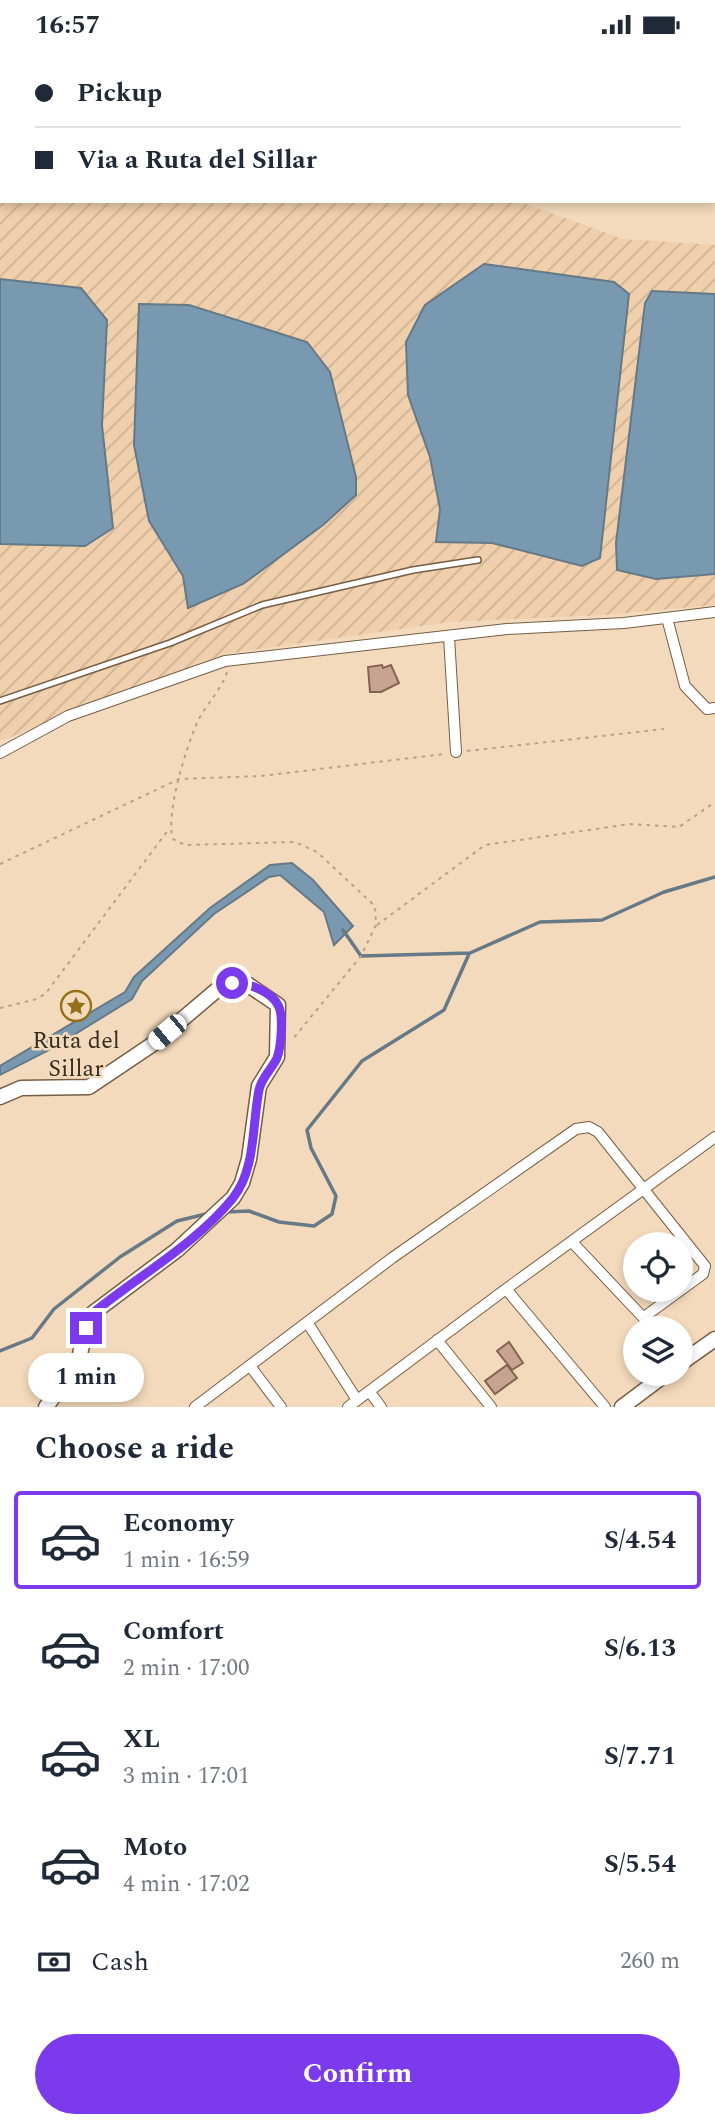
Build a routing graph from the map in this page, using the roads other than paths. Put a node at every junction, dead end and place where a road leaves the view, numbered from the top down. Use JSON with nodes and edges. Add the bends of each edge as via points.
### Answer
{"nodes":[{"id":1,"x":478,"y":560,"type":"dead end"},
{"id":2,"x":715,"y":612,"type":"edge"},
{"id":3,"x":667,"y":618,"type":"junction"},
{"id":4,"x":449,"y":637,"type":"junction"},
{"id":5,"x":0,"y":701,"type":"edge"},
{"id":6,"x":715,"y":708,"type":"edge"},
{"id":7,"x":456,"y":752,"type":"road end"},
{"id":8,"x":0,"y":753,"type":"edge"},
{"id":9,"x":0,"y":1097,"type":"edge"},
{"id":10,"x":715,"y":1137,"type":"edge"},
{"id":11,"x":643,"y":1191,"type":"junction"},
{"id":12,"x":677,"y":1232,"type":"edge"},
{"id":13,"x":572,"y":1241,"type":"junction"},
{"id":14,"x":693,"y":1251,"type":"edge"},
{"id":15,"x":693,"y":1281,"type":"edge"},
{"id":16,"x":506,"y":1289,"type":"junction"},
{"id":17,"x":665,"y":1302,"type":"edge"},
{"id":18,"x":643,"y":1316,"type":"edge"},
{"id":19,"x":645,"y":1316,"type":"edge"},
{"id":20,"x":307,"y":1322,"type":"junction"},
{"id":21,"x":715,"y":1339,"type":"edge"},
{"id":22,"x":437,"y":1340,"type":"junction"},
{"id":23,"x":693,"y":1354,"type":"edge"},
{"id":24,"x":250,"y":1366,"type":"junction"},
{"id":25,"x":650,"y":1386,"type":"edge"},
{"id":26,"x":369,"y":1391,"type":"junction"},
{"id":27,"x":352,"y":1404,"type":"edge"},
{"id":28,"x":46,"y":1407,"type":"edge"},
{"id":29,"x":195,"y":1407,"type":"edge"},
{"id":30,"x":281,"y":1407,"type":"edge"},
{"id":31,"x":381,"y":1407,"type":"edge"},
{"id":32,"x":491,"y":1407,"type":"edge"},
{"id":33,"x":605,"y":1407,"type":"edge"},
{"id":34,"x":622,"y":1407,"type":"edge"}],
"edges":[{"from":1,"to":5,"type":"lane","via":[[262,605],[170,643]]},
{"from":2,"to":3,"type":"street"},
{"from":3,"to":4,"type":"street"},
{"from":3,"to":6,"type":"street","via":[[685,686],[707,709]]},
{"from":4,"to":7,"type":"street"},
{"from":4,"to":8,"type":"street","via":[[225,661],[112,698]]},
{"from":9,"to":28,"type":"street","via":[[21,1088],[89,1087],[232,983],[244,982],[278,1005],[277,1057],[259,1086],[242,1183],[233,1198],[177,1250],[93,1313],[78,1363]]},
{"from":10,"to":11,"type":"street"},
{"from":11,"to":12,"type":"street"},
{"from":11,"to":13,"type":"street"},
{"from":11,"to":20,"type":"street","via":[[598,1132],[589,1127],[576,1129]]},
{"from":13,"to":16,"type":"street"},
{"from":13,"to":18,"type":"street"},
{"from":14,"to":15,"type":"street","via":[[705,1266]]},
{"from":16,"to":22,"type":"street"},
{"from":16,"to":33,"type":"street"},
{"from":17,"to":19,"type":"street"},
{"from":20,"to":24,"type":"street"},
{"from":20,"to":27,"type":"street"},
{"from":21,"to":23,"type":"street"},
{"from":22,"to":26,"type":"street"},
{"from":22,"to":32,"type":"street"},
{"from":24,"to":29,"type":"street"},
{"from":24,"to":30,"type":"street"},
{"from":25,"to":34,"type":"street"},
{"from":26,"to":27,"type":"street"},
{"from":26,"to":31,"type":"street"}]}
